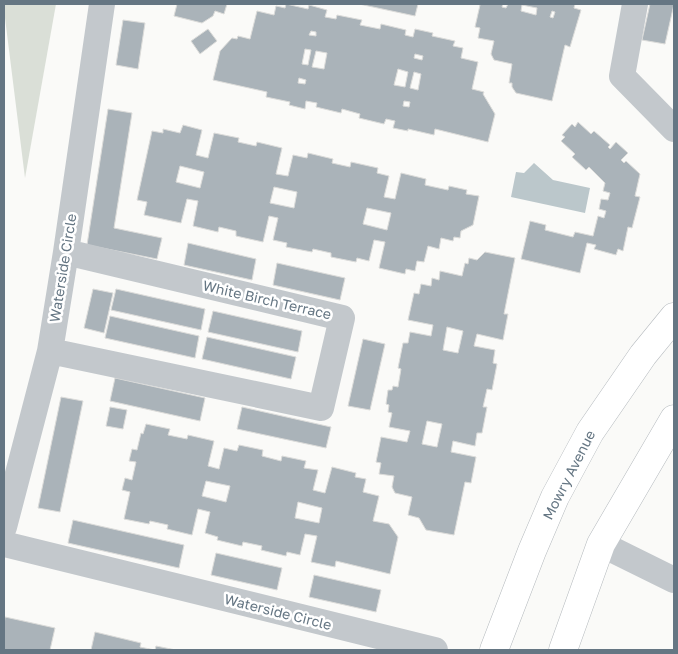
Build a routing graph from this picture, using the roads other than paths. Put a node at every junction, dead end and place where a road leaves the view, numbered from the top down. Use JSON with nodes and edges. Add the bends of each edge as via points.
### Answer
{"nodes":[{"id":1,"x":102,"y":4,"type":"edge"},
{"id":2,"x":635,"y":4,"type":"edge"},
{"id":3,"x":674,"y":129,"type":"edge"},
{"id":4,"x":66,"y":252,"type":"junction"},
{"id":5,"x":674,"y":317,"type":"edge"},
{"id":6,"x":50,"y":351,"type":"junction"},
{"id":7,"x":674,"y":419,"type":"edge"},
{"id":8,"x":4,"y":527,"type":"edge"},
{"id":9,"x":4,"y":544,"type":"edge"},
{"id":10,"x":602,"y":544,"type":"junction"},
{"id":11,"x":674,"y":580,"type":"edge"},
{"id":12,"x":435,"y":650,"type":"edge"},
{"id":13,"x":494,"y":650,"type":"edge"},
{"id":14,"x":563,"y":650,"type":"edge"}],
"edges":[{"from":1,"to":4,"type":"street","name":"Waterside Circle"},
{"from":2,"to":3,"type":"street","via":[[622,76]]},
{"from":4,"to":6,"type":"street","name":"Waterside Circle"},
{"from":4,"to":6,"type":"street","name":"White Birch Terrace","via":[[342,318],[321,408]]},
{"from":5,"to":13,"type":"main road","name":"Mowry Avenue","via":[[643,355],[590,432],[555,498]]},
{"from":6,"to":8,"type":"street","name":"Waterside Circle"},
{"from":7,"to":10,"type":"main road"},
{"from":9,"to":12,"type":"street","name":"Waterside Circle"},
{"from":10,"to":11,"type":"street"},
{"from":10,"to":14,"type":"main road"}]}
